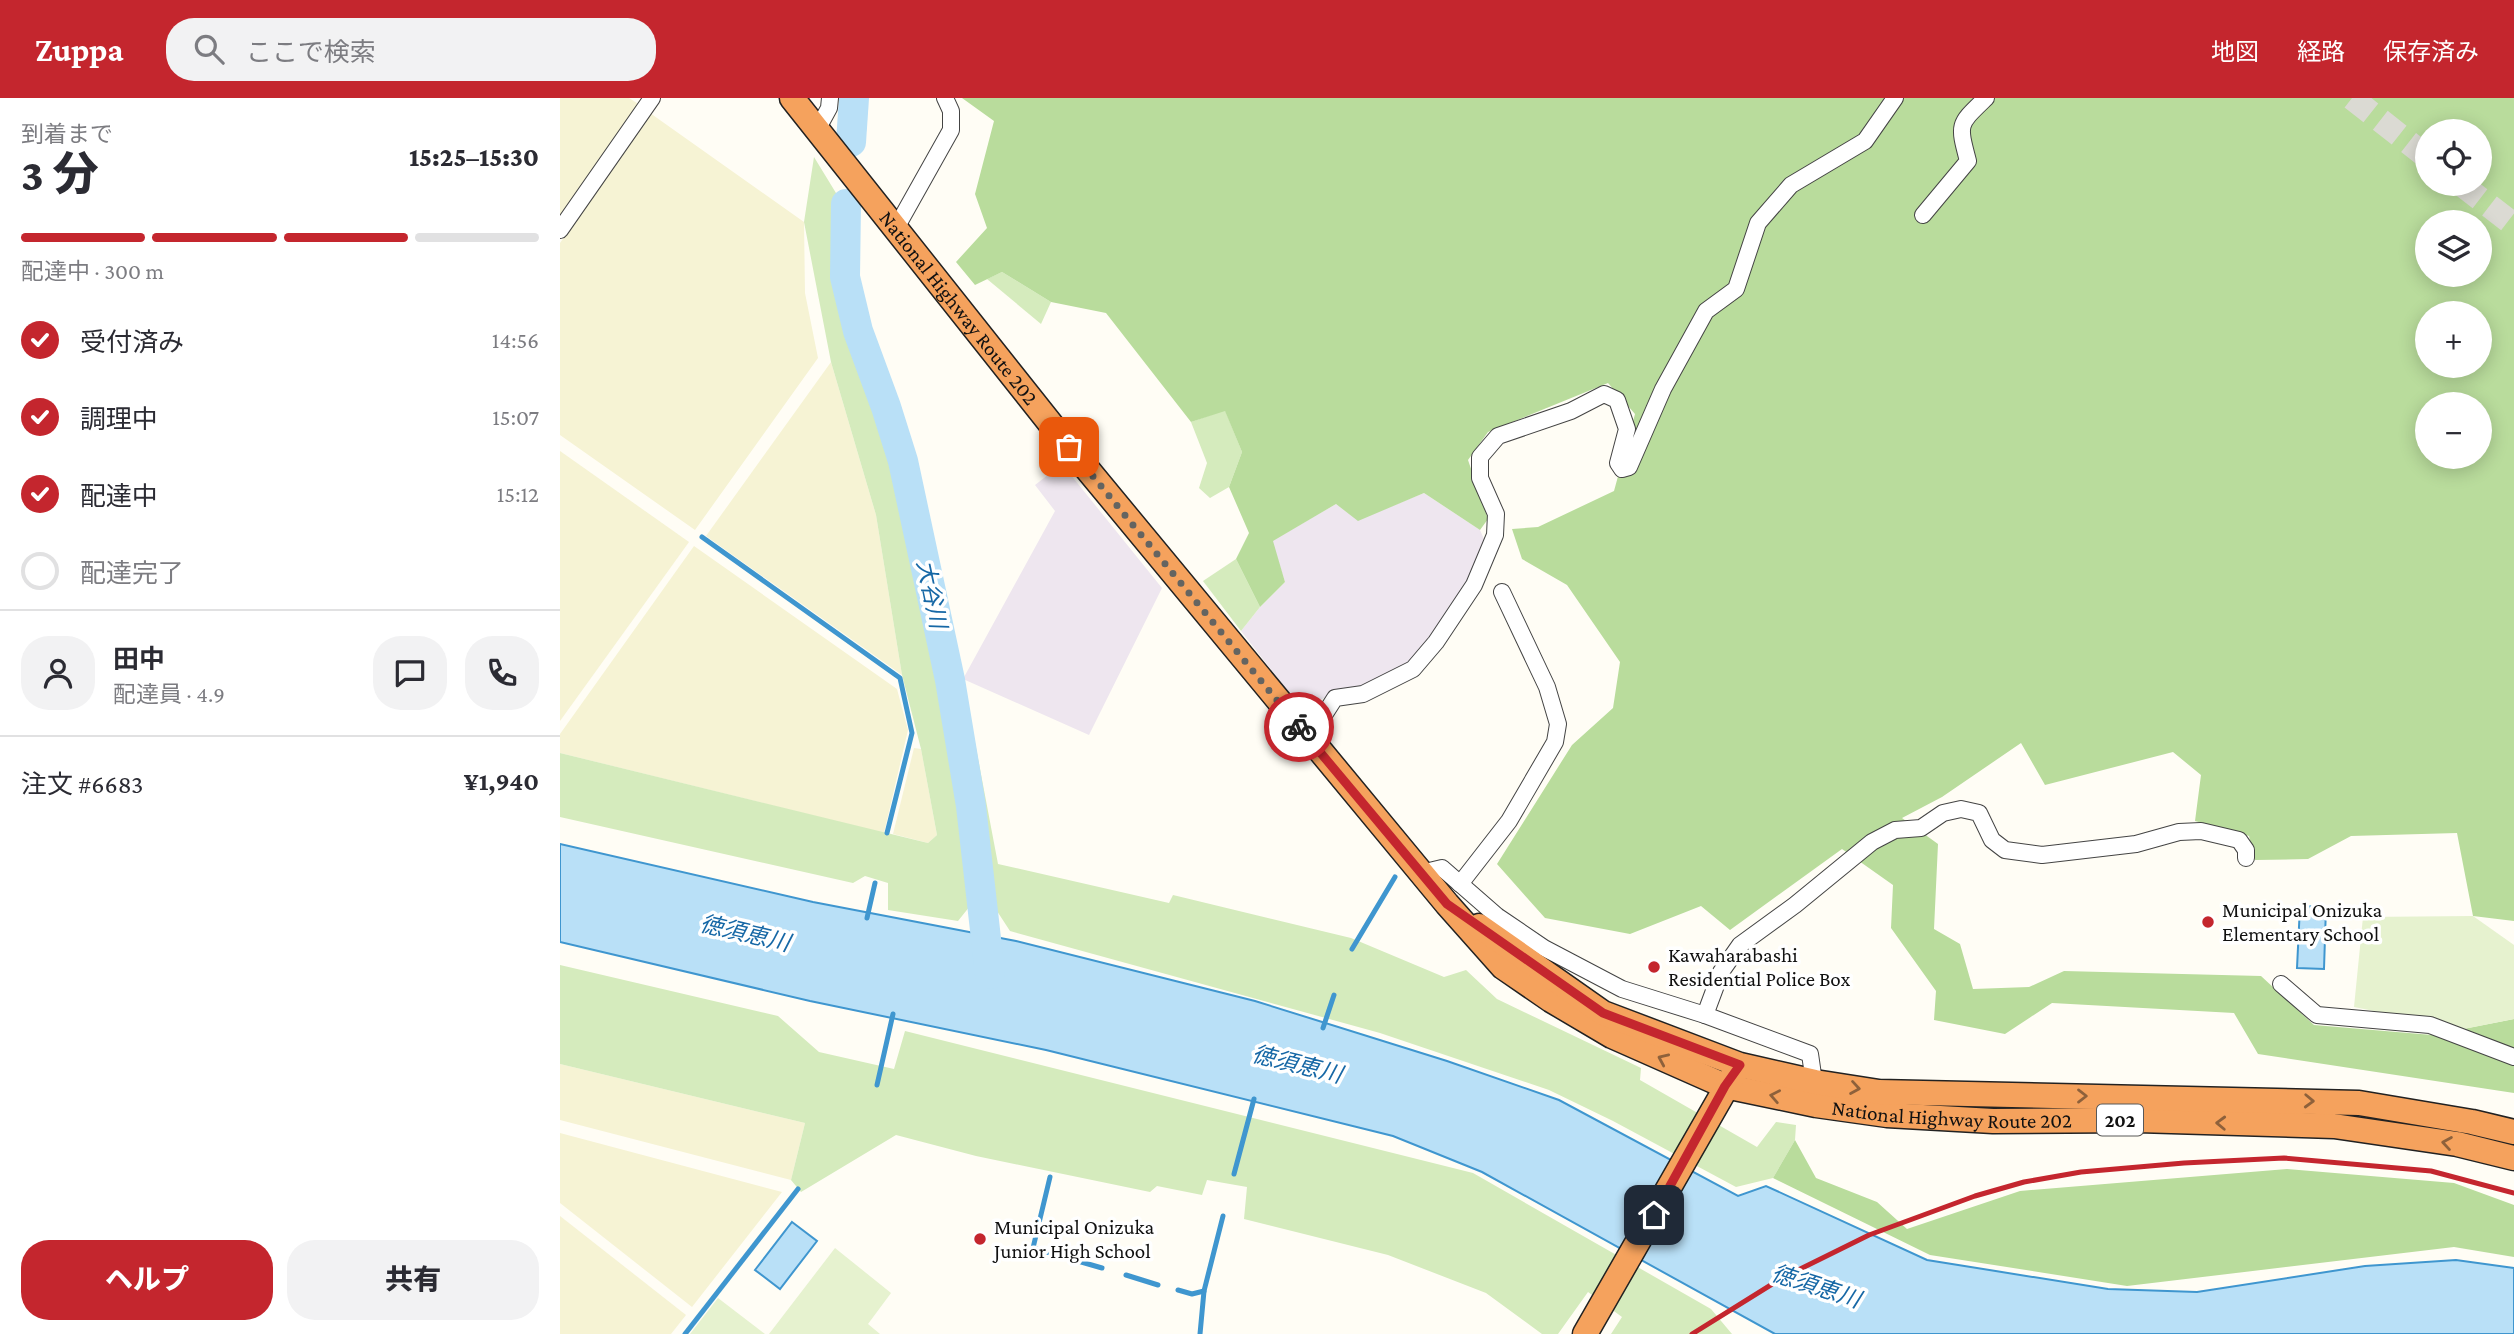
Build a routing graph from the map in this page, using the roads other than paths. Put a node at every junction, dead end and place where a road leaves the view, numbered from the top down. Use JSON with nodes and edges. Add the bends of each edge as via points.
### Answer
{"nodes":[{"id":1,"x":652,"y":98,"type":"edge"},
{"id":2,"x":792,"y":98,"type":"edge"},
{"id":3,"x":830,"y":98,"type":"edge"},
{"id":4,"x":945,"y":98,"type":"edge"},
{"id":5,"x":1895,"y":98,"type":"edge"},
{"id":6,"x":1986,"y":98,"type":"edge"},
{"id":7,"x":817,"y":130,"type":"junction"},
{"id":8,"x":1923,"y":215,"type":"dead end"},
{"id":9,"x":896,"y":228,"type":"junction"},
{"id":10,"x":560,"y":230,"type":"edge"},
{"id":11,"x":1502,"y":592,"type":"dead end"},
{"id":12,"x":1290,"y":716,"type":"junction"},
{"id":13,"x":2246,"y":858,"type":"dead end"},
{"id":14,"x":1453,"y":894,"type":"junction"},
{"id":15,"x":2281,"y":984,"type":"dead end"},
{"id":16,"x":1704,"y":1015,"type":"junction"},
{"id":17,"x":2514,"y":1057,"type":"edge"},
{"id":18,"x":1740,"y":1065,"type":"junction"},
{"id":19,"x":1725,"y":1086,"type":"junction"},
{"id":20,"x":1815,"y":1093,"type":"junction"},
{"id":21,"x":2514,"y":1132,"type":"edge"},
{"id":22,"x":2514,"y":1158,"type":"edge"},
{"id":23,"x":1585,"y":1334,"type":"edge"}],
"edges":[{"from":1,"to":10,"type":"street"},
{"from":2,"to":7,"type":"highway","name":"National Highway Route 202","number":"202"},
{"from":3,"to":7,"type":"street"},
{"from":4,"to":9,"type":"street","via":[[951,111],[951,130]]},
{"from":5,"to":12,"type":"street","via":[[1865,141],[1791,185],[1758,223],[1736,289],[1706,311],[1663,389],[1629,467],[1622,469],[1618,463],[1627,429],[1617,400],[1604,394],[1571,411],[1498,436],[1480,457],[1480,478],[1496,514],[1494,535],[1474,585],[1436,642],[1413,669],[1363,694],[1335,698],[1317,726],[1302,715]]},
{"from":6,"to":8,"type":"street","via":[[1964,119],[1960,132],[1968,161]]},
{"from":7,"to":9,"type":"highway","name":"National Highway Route 202","number":"202"},
{"from":9,"to":12,"type":"highway","name":"National Highway Route 202","number":"202"},
{"from":11,"to":14,"type":"street","via":[[1547,687],[1557,733],[1509,821]]},
{"from":12,"to":14,"type":"highway","name":"National Highway Route 202","number":"202","via":[[1421,873]]},
{"from":13,"to":16,"type":"street","via":[[2239,840],[2201,831],[2179,832],[2136,845],[2042,855],[2005,850],[1992,840],[1979,813],[1961,809],[1942,813],[1921,828],[1895,830],[1872,842],[1740,944],[1721,972]]},
{"from":14,"to":16,"type":"street","via":[[1622,989]]},
{"from":14,"to":18,"type":"highway","name":"National Highway Route 202","number":"202","via":[[1603,1013]]},
{"from":19,"to":14,"type":"highway","name":"National Highway Route 202","number":"202","one_way":true,"via":[[1612,1036],[1503,967]]},
{"from":15,"to":17,"type":"street","via":[[2317,1014],[2430,1025]]},
{"from":16,"to":20,"type":"street","via":[[1810,1054]]},
{"from":18,"to":19,"type":"highway"},
{"from":18,"to":20,"type":"highway","name":"National Highway Route 202","number":"202"},
{"from":20,"to":19,"type":"highway","name":"National Highway Route 202","number":"202","one_way":true},
{"from":19,"to":23,"type":"highway"},
{"from":20,"to":21,"type":"highway","name":"National Highway Route 202","number":"202","one_way":true,"via":[[2359,1103]]},
{"from":22,"to":20,"type":"highway","name":"National Highway Route 202","number":"202","one_way":true,"via":[[2456,1144],[2334,1126],[1887,1115]]}]}
